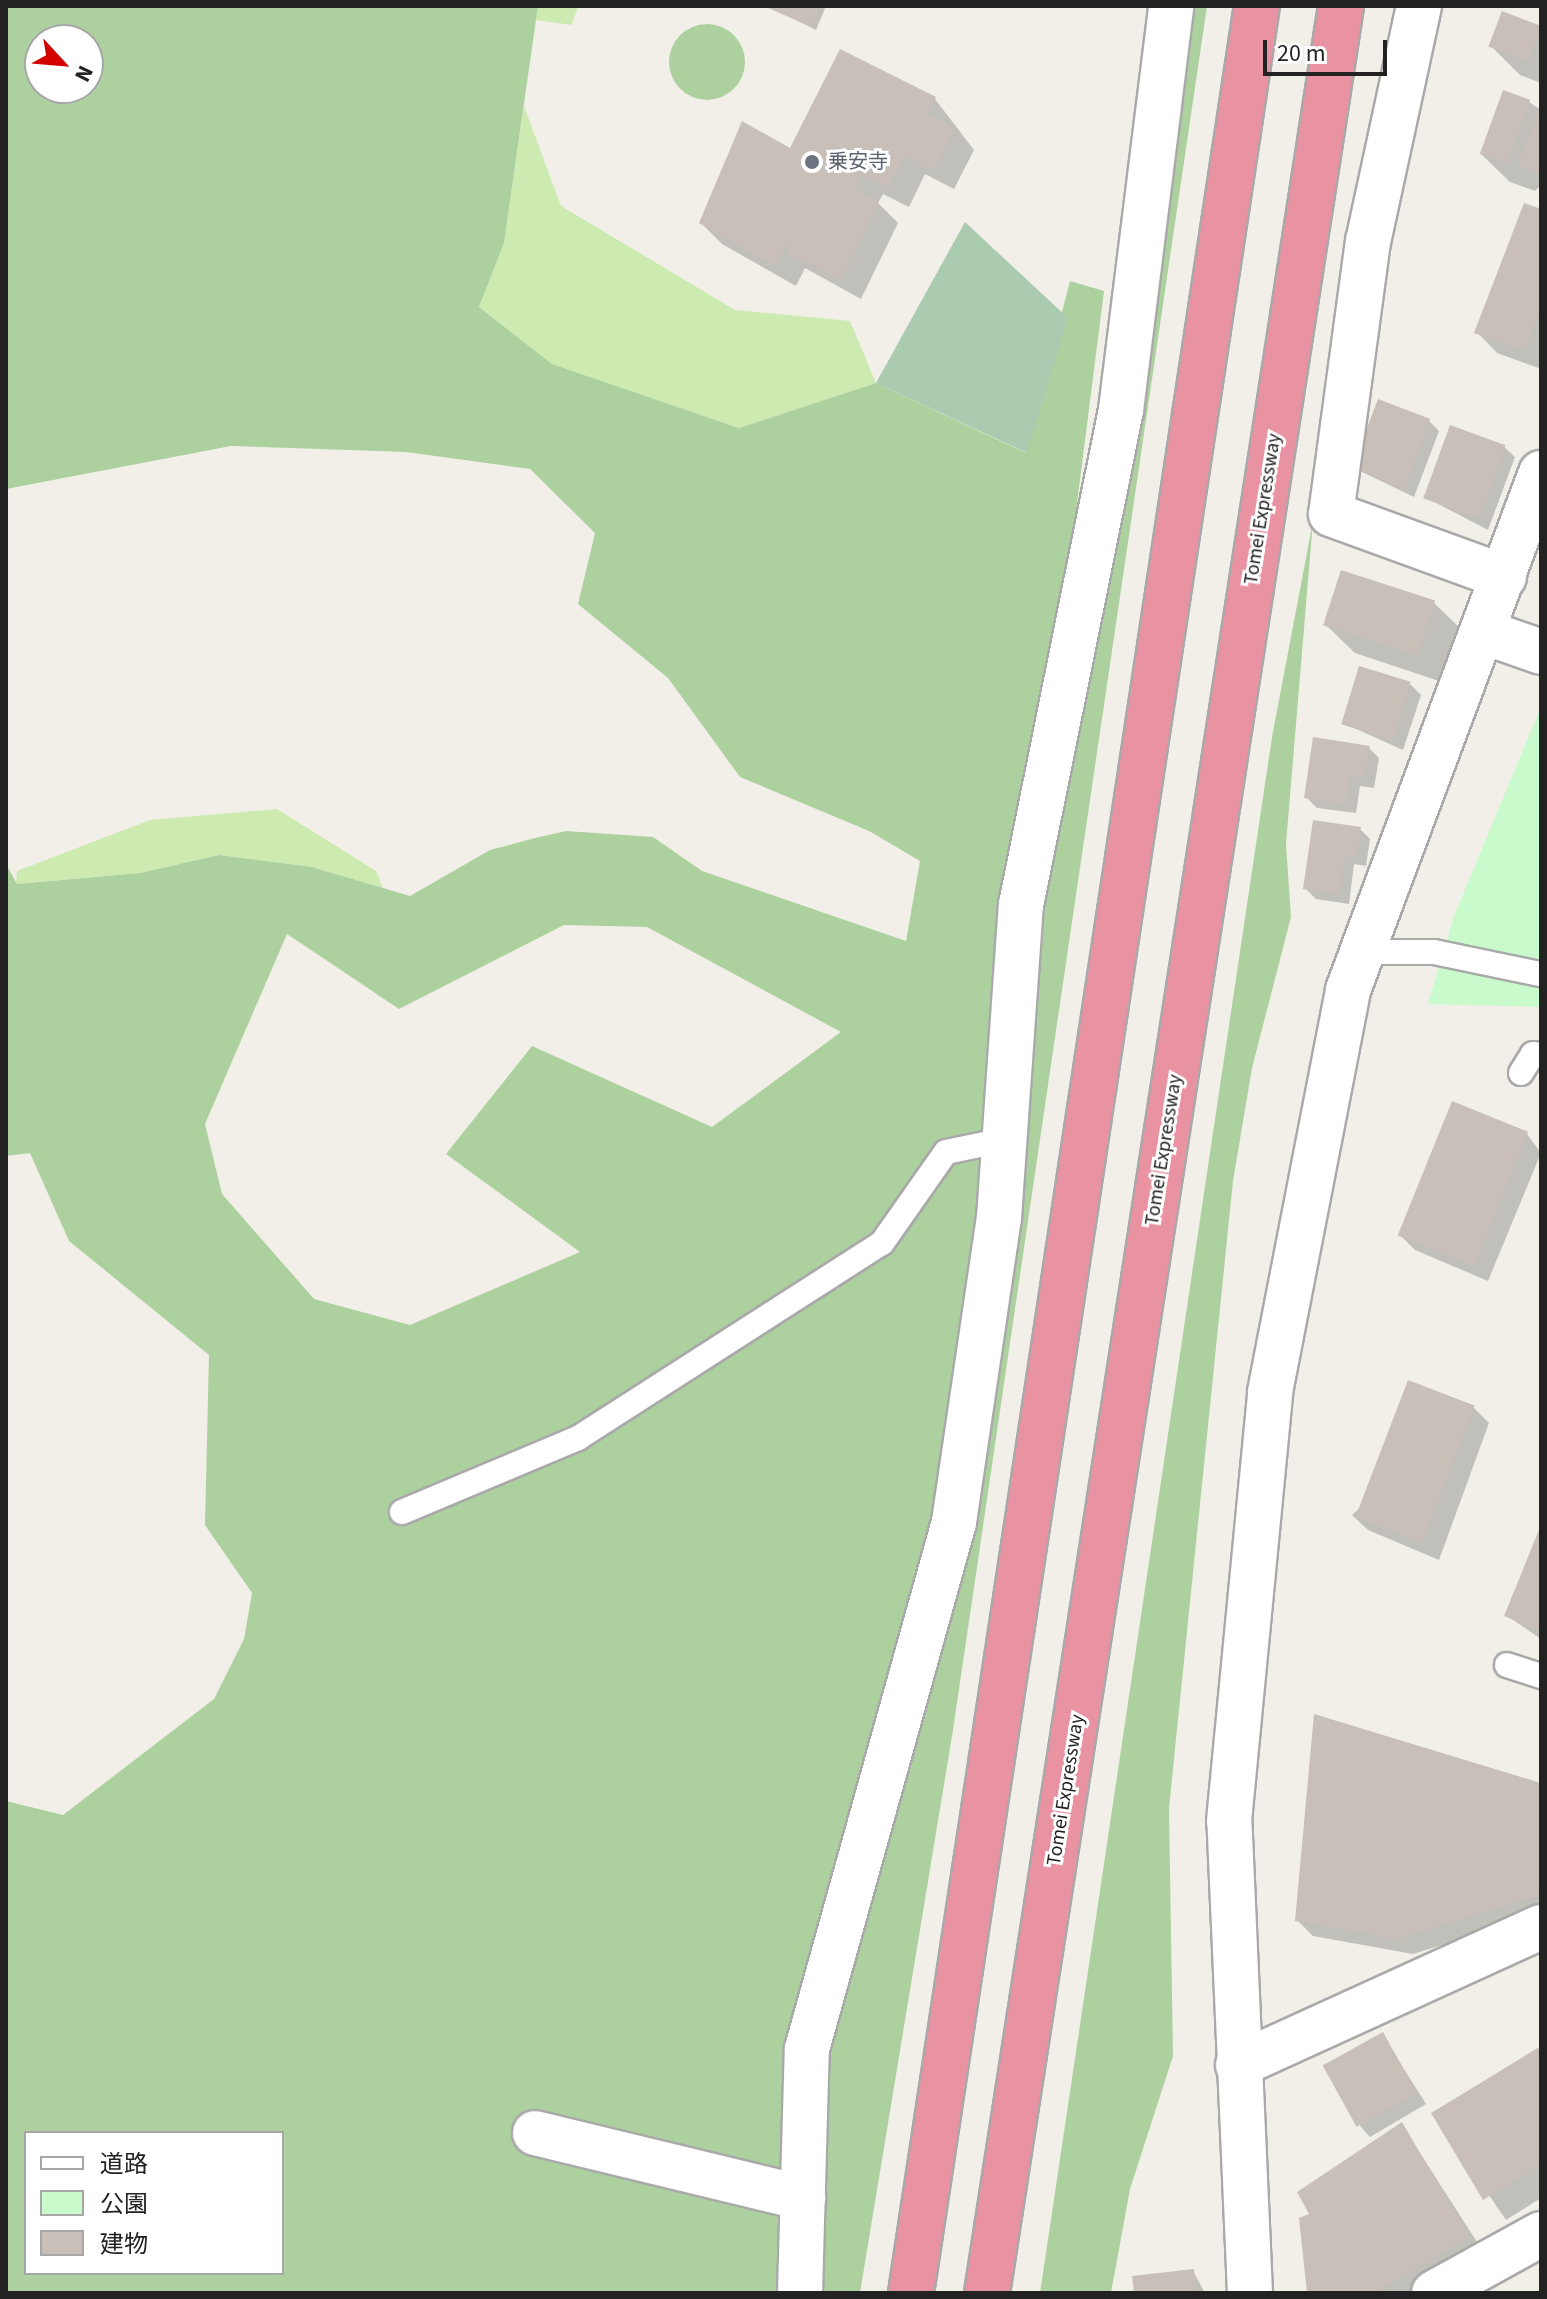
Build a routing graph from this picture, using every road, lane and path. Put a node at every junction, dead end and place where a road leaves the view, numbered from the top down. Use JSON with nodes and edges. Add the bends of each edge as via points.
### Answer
{"nodes":[{"id":1,"x":1171,"y":6,"type":"edge"},
{"id":2,"x":1257,"y":6,"type":"edge"},
{"id":3,"x":1341,"y":6,"type":"edge"},
{"id":4,"x":1419,"y":6,"type":"edge"},
{"id":5,"x":1541,"y":473,"type":"edge"},
{"id":6,"x":1504,"y":577,"type":"junction"},
{"id":7,"x":1484,"y":632,"type":"junction"},
{"id":8,"x":1541,"y":652,"type":"edge"},
{"id":9,"x":1363,"y":952,"type":"junction"},
{"id":10,"x":1540,"y":974,"type":"edge"},
{"id":11,"x":1541,"y":1055,"type":"edge"},
{"id":12,"x":1521,"y":1073,"type":"dead end"},
{"id":13,"x":1004,"y":1140,"type":"junction"},
{"id":14,"x":402,"y":1512,"type":"dead end"},
{"id":15,"x":1507,"y":1665,"type":"dead end"},
{"id":16,"x":1541,"y":1676,"type":"edge"},
{"id":17,"x":1541,"y":1927,"type":"edge"},
{"id":18,"x":1238,"y":2065,"type":"junction"},
{"id":19,"x":535,"y":2133,"type":"dead end"},
{"id":20,"x":803,"y":2198,"type":"junction"},
{"id":21,"x":1541,"y":2234,"type":"edge"},
{"id":22,"x":800,"y":2293,"type":"edge"},
{"id":23,"x":911,"y":2293,"type":"edge"},
{"id":24,"x":987,"y":2293,"type":"edge"},
{"id":25,"x":1250,"y":2293,"type":"edge"},
{"id":26,"x":1434,"y":2293,"type":"edge"}],
"edges":[{"from":1,"to":13,"type":"street","via":[[1121,410],[1021,905]]},
{"from":2,"to":23,"type":"highway"},
{"from":3,"to":24,"type":"highway","name":"Tomei Expressway"},
{"from":4,"to":6,"type":"street","via":[[1368,241],[1331,514]]},
{"from":5,"to":6,"type":"street"},
{"from":6,"to":7,"type":"street"},
{"from":7,"to":8,"type":"street"},
{"from":7,"to":9,"type":"street"},
{"from":9,"to":10,"type":"lane","via":[[1434,952]]},
{"from":9,"to":18,"type":"street","via":[[1302,1204],[1244,1611],[1229,1821]]},
{"from":11,"to":12,"type":"lane","via":[[1533,1054]]},
{"from":13,"to":14,"type":"lane","via":[[946,1152],[882,1243],[578,1438]]},
{"from":13,"to":20,"type":"street","via":[[954,1522],[807,2049]]},
{"from":15,"to":16,"type":"lane"},
{"from":17,"to":18,"type":"street"},
{"from":18,"to":25,"type":"street"},
{"from":19,"to":20,"type":"street"},
{"from":20,"to":22,"type":"street"},
{"from":21,"to":26,"type":"street"}]}
